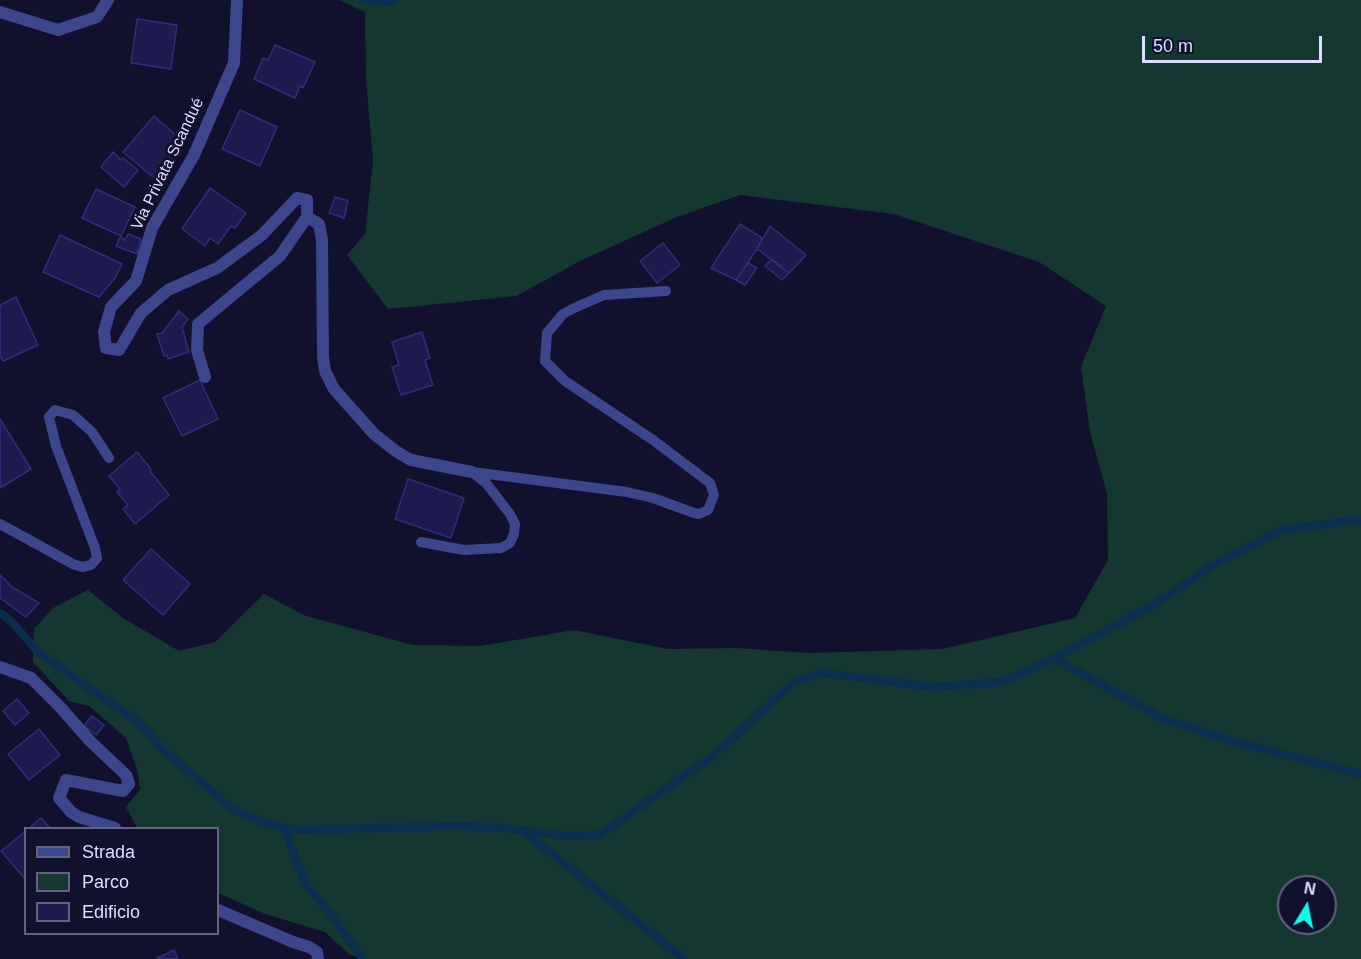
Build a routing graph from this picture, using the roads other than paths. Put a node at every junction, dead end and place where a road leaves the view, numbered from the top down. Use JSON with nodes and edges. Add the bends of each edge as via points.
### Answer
{"nodes":[{"id":1,"x":108,"y":0,"type":"edge"},
{"id":2,"x":237,"y":0,"type":"edge"},
{"id":3,"x":0,"y":12,"type":"edge"},
{"id":4,"x":308,"y":217,"type":"junction"},
{"id":5,"x":666,"y":291,"type":"dead end"},
{"id":6,"x":205,"y":377,"type":"dead end"},
{"id":7,"x":109,"y":458,"type":"dead end"},
{"id":8,"x":472,"y":472,"type":"junction"},
{"id":9,"x":0,"y":524,"type":"edge"},
{"id":10,"x":421,"y":542,"type":"dead end"},
{"id":11,"x":0,"y":667,"type":"edge"},
{"id":12,"x":112,"y":827,"type":"edge"},
{"id":13,"x":219,"y":910,"type":"edge"},
{"id":14,"x":318,"y":959,"type":"edge"}],
"edges":[{"from":1,"to":3,"type":"street","via":[[97,17],[58,30]]},
{"from":2,"to":4,"type":"street","name":"Via Privata Scandué","via":[[234,63],[194,154],[152,228],[136,281],[111,307],[104,332],[106,348],[119,350],[141,314],[168,290],[217,268],[262,235],[297,198],[307,200]]},
{"from":4,"to":6,"type":"street","via":[[280,256],[198,324],[197,350]]},
{"from":4,"to":8,"type":"street","via":[[319,224],[322,240],[325,371],[334,389],[374,434],[396,452],[411,460]]},
{"from":5,"to":8,"type":"lane","via":[[604,295],[563,314],[547,333],[545,362],[565,381],[710,483],[714,495],[708,510],[699,514],[627,492]]},
{"from":7,"to":9,"type":"lane","via":[[92,432],[73,415],[55,410],[49,417],[56,446],[95,548],[96,558],[91,566],[73,564]]},
{"from":8,"to":10,"type":"lane","via":[[486,483],[510,514],[515,524],[510,543],[501,548],[464,550]]},
{"from":11,"to":12,"type":"street","via":[[31,678],[126,775],[129,784],[123,791],[66,780],[59,798],[79,817]]},
{"from":13,"to":14,"type":"street","via":[[309,947],[317,952]]}]}
